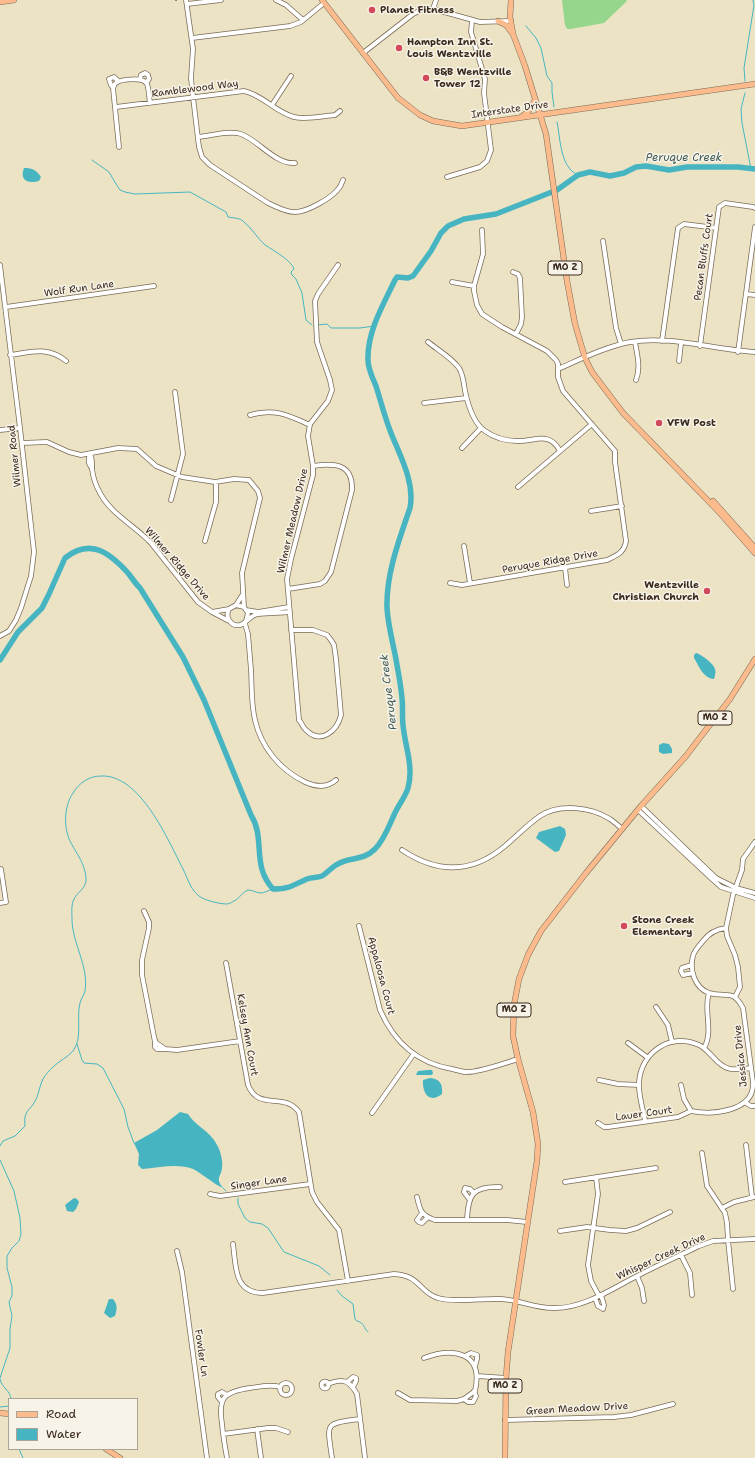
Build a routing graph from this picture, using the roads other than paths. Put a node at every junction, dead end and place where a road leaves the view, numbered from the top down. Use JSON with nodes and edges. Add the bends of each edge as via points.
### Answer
{"nodes":[{"id":1,"x":14,"y":0,"type":"edge"},
{"id":2,"x":221,"y":0,"type":"edge"},
{"id":3,"x":276,"y":0,"type":"edge"},
{"id":4,"x":436,"y":0,"type":"edge"},
{"id":5,"x":511,"y":0,"type":"edge"},
{"id":6,"x":0,"y":2,"type":"edge"},
{"id":7,"x":186,"y":2,"type":"edge"},
{"id":8,"x":323,"y":2,"type":"edge"},
{"id":9,"x":433,"y":9,"type":"junction"},
{"id":10,"x":303,"y":20,"type":"junction"},
{"id":11,"x":472,"y":21,"type":"junction"},
{"id":12,"x":498,"y":21,"type":"junction"},
{"id":13,"x":511,"y":21,"type":"junction"},
{"id":14,"x":513,"y":34,"type":"junction"},
{"id":15,"x":192,"y":38,"type":"junction"},
{"id":16,"x":363,"y":53,"type":"junction"},
{"id":17,"x":291,"y":76,"type":"dead end"},
{"id":18,"x":140,"y":79,"type":"junction"},
{"id":19,"x":118,"y":81,"type":"junction"},
{"id":20,"x":146,"y":83,"type":"junction"},
{"id":21,"x":755,"y":84,"type":"edge"},
{"id":22,"x":113,"y":88,"type":"junction"},
{"id":23,"x":193,"y":97,"type":"junction"},
{"id":24,"x":535,"y":100,"type":"junction"},
{"id":25,"x":150,"y":103,"type":"junction"},
{"id":26,"x":272,"y":105,"type":"junction"},
{"id":27,"x":116,"y":107,"type":"junction"},
{"id":28,"x":340,"y":111,"type":"dead end"},
{"id":29,"x":540,"y":115,"type":"junction"},
{"id":30,"x":517,"y":119,"type":"junction"},
{"id":31,"x":488,"y":123,"type":"junction"},
{"id":32,"x":198,"y":137,"type":"junction"},
{"id":33,"x":119,"y":147,"type":"dead end"},
{"id":34,"x":295,"y":163,"type":"dead end"},
{"id":35,"x":448,"y":177,"type":"dead end"},
{"id":36,"x":343,"y":180,"type":"dead end"},
{"id":37,"x":755,"y":208,"type":"edge"},
{"id":38,"x":755,"y":227,"type":"edge"},
{"id":39,"x":716,"y":228,"type":"junction"},
{"id":40,"x":482,"y":230,"type":"dead end"},
{"id":41,"x":604,"y":241,"type":"dead end"},
{"id":42,"x":0,"y":265,"type":"edge"},
{"id":43,"x":338,"y":265,"type":"dead end"},
{"id":44,"x":513,"y":272,"type":"dead end"},
{"id":45,"x":1,"y":276,"type":"edge"},
{"id":46,"x":452,"y":282,"type":"dead end"},
{"id":47,"x":154,"y":286,"type":"dead end"},
{"id":48,"x":474,"y":286,"type":"junction"},
{"id":49,"x":746,"y":294,"type":"junction"},
{"id":50,"x":755,"y":295,"type":"edge"},
{"id":51,"x":6,"y":307,"type":"junction"},
{"id":52,"x":516,"y":334,"type":"junction"},
{"id":53,"x":662,"y":341,"type":"junction"},
{"id":54,"x":428,"y":342,"type":"dead end"},
{"id":55,"x":635,"y":342,"type":"junction"},
{"id":56,"x":681,"y":343,"type":"junction"},
{"id":57,"x":621,"y":344,"type":"junction"},
{"id":58,"x":700,"y":346,"type":"junction"},
{"id":59,"x":738,"y":352,"type":"junction"},
{"id":60,"x":755,"y":352,"type":"edge"},
{"id":61,"x":10,"y":355,"type":"junction"},
{"id":62,"x":585,"y":358,"type":"junction"},
{"id":63,"x":66,"y":361,"type":"dead end"},
{"id":64,"x":679,"y":361,"type":"dead end"},
{"id":65,"x":558,"y":369,"type":"junction"},
{"id":66,"x":636,"y":380,"type":"dead end"},
{"id":67,"x":175,"y":392,"type":"dead end"},
{"id":68,"x":466,"y":398,"type":"junction"},
{"id":69,"x":424,"y":403,"type":"dead end"},
{"id":70,"x":250,"y":415,"type":"dead end"},
{"id":71,"x":592,"y":424,"type":"junction"},
{"id":72,"x":310,"y":425,"type":"junction"},
{"id":73,"x":20,"y":428,"type":"junction"},
{"id":74,"x":481,"y":428,"type":"junction"},
{"id":75,"x":0,"y":430,"type":"edge"},
{"id":76,"x":22,"y":443,"type":"junction"},
{"id":77,"x":462,"y":448,"type":"dead end"},
{"id":78,"x":560,"y":451,"type":"junction"},
{"id":79,"x":90,"y":454,"type":"junction"},
{"id":80,"x":314,"y":466,"type":"junction"},
{"id":81,"x":178,"y":475,"type":"junction"},
{"id":82,"x":689,"y":480,"type":"junction"},
{"id":83,"x":216,"y":482,"type":"junction"},
{"id":84,"x":518,"y":487,"type":"dead end"},
{"id":85,"x":171,"y":500,"type":"dead end"},
{"id":86,"x":622,"y":506,"type":"junction"},
{"id":87,"x":591,"y":511,"type":"dead end"},
{"id":88,"x":205,"y":541,"type":"dead end"},
{"id":89,"x":464,"y":546,"type":"dead end"},
{"id":90,"x":755,"y":548,"type":"edge"},
{"id":91,"x":755,"y":553,"type":"edge"},
{"id":92,"x":565,"y":568,"type":"junction"},
{"id":93,"x":450,"y":583,"type":"dead end"},
{"id":94,"x":470,"y":583,"type":"junction"},
{"id":95,"x":568,"y":585,"type":"dead end"},
{"id":96,"x":288,"y":589,"type":"junction"},
{"id":97,"x":243,"y":594,"type":"junction"},
{"id":98,"x":236,"y":605,"type":"junction"},
{"id":99,"x":245,"y":608,"type":"junction"},
{"id":100,"x":229,"y":609,"type":"junction"},
{"id":101,"x":289,"y":610,"type":"junction"},
{"id":102,"x":212,"y":612,"type":"junction"},
{"id":103,"x":229,"y":621,"type":"junction"},
{"id":104,"x":245,"y":621,"type":"junction"},
{"id":105,"x":237,"y":625,"type":"junction"},
{"id":106,"x":291,"y":630,"type":"junction"},
{"id":107,"x":0,"y":636,"type":"edge"},
{"id":108,"x":248,"y":638,"type":"junction"},
{"id":109,"x":755,"y":659,"type":"edge"},
{"id":110,"x":336,"y":780,"type":"dead end"},
{"id":111,"x":639,"y":808,"type":"junction"},
{"id":112,"x":622,"y":829,"type":"junction"},
{"id":113,"x":755,"y":842,"type":"edge"},
{"id":114,"x":402,"y":850,"type":"dead end"},
{"id":115,"x":1,"y":869,"type":"edge"},
{"id":116,"x":735,"y":890,"type":"junction"},
{"id":117,"x":755,"y":893,"type":"edge"},
{"id":118,"x":755,"y":898,"type":"edge"},
{"id":119,"x":0,"y":903,"type":"edge"},
{"id":120,"x":144,"y":911,"type":"dead end"},
{"id":121,"x":359,"y":926,"type":"dead end"},
{"id":122,"x":726,"y":928,"type":"junction"},
{"id":123,"x":226,"y":963,"type":"dead end"},
{"id":124,"x":692,"y":965,"type":"junction"},
{"id":125,"x":693,"y":973,"type":"junction"},
{"id":126,"x":709,"y":993,"type":"junction"},
{"id":127,"x":735,"y":997,"type":"junction"},
{"id":128,"x":656,"y":1007,"type":"dead end"},
{"id":129,"x":240,"y":1041,"type":"junction"},
{"id":130,"x":672,"y":1042,"type":"junction"},
{"id":131,"x":628,"y":1043,"type":"dead end"},
{"id":132,"x":704,"y":1048,"type":"junction"},
{"id":133,"x":414,"y":1055,"type":"junction"},
{"id":134,"x":647,"y":1057,"type":"junction"},
{"id":135,"x":518,"y":1059,"type":"junction"},
{"id":136,"x":751,"y":1068,"type":"junction"},
{"id":137,"x":599,"y":1080,"type":"dead end"},
{"id":138,"x":638,"y":1085,"type":"junction"},
{"id":139,"x":681,"y":1085,"type":"dead end"},
{"id":140,"x":751,"y":1096,"type":"junction"},
{"id":141,"x":755,"y":1100,"type":"edge"},
{"id":142,"x":746,"y":1102,"type":"junction"},
{"id":143,"x":755,"y":1106,"type":"edge"},
{"id":144,"x":691,"y":1111,"type":"junction"},
{"id":145,"x":372,"y":1113,"type":"dead end"},
{"id":146,"x":644,"y":1121,"type":"junction"},
{"id":147,"x":598,"y":1123,"type":"dead end"},
{"id":148,"x":746,"y":1145,"type":"dead end"},
{"id":149,"x":702,"y":1153,"type":"dead end"},
{"id":150,"x":656,"y":1168,"type":"dead end"},
{"id":151,"x":596,"y":1177,"type":"junction"},
{"id":152,"x":566,"y":1182,"type":"dead end"},
{"id":153,"x":310,"y":1184,"type":"junction"},
{"id":154,"x":500,"y":1187,"type":"dead end"},
{"id":155,"x":474,"y":1193,"type":"junction"},
{"id":156,"x":210,"y":1194,"type":"dead end"},
{"id":157,"x":417,"y":1197,"type":"dead end"},
{"id":158,"x":754,"y":1197,"type":"edge"},
{"id":159,"x":470,"y":1200,"type":"junction"},
{"id":160,"x":722,"y":1208,"type":"junction"},
{"id":161,"x":670,"y":1212,"type":"dead end"},
{"id":162,"x":422,"y":1213,"type":"junction"},
{"id":163,"x":428,"y":1217,"type":"junction"},
{"id":164,"x":467,"y":1220,"type":"junction"},
{"id":165,"x":527,"y":1222,"type":"junction"},
{"id":166,"x":593,"y":1227,"type":"junction"},
{"id":167,"x":560,"y":1231,"type":"dead end"},
{"id":168,"x":755,"y":1239,"type":"edge"},
{"id":169,"x":728,"y":1240,"type":"junction"},
{"id":170,"x":232,"y":1244,"type":"dead end"},
{"id":171,"x":177,"y":1251,"type":"dead end"},
{"id":172,"x":681,"y":1254,"type":"junction"},
{"id":173,"x":637,"y":1276,"type":"junction"},
{"id":174,"x":348,"y":1281,"type":"junction"},
{"id":175,"x":734,"y":1289,"type":"dead end"},
{"id":176,"x":692,"y":1295,"type":"dead end"},
{"id":177,"x":598,"y":1297,"type":"junction"},
{"id":178,"x":516,"y":1301,"type":"junction"},
{"id":179,"x":644,"y":1301,"type":"dead end"},
{"id":180,"x":465,"y":1356,"type":"junction"},
{"id":181,"x":424,"y":1358,"type":"dead end"},
{"id":182,"x":475,"y":1366,"type":"junction"},
{"id":183,"x":476,"y":1376,"type":"junction"},
{"id":184,"x":506,"y":1378,"type":"junction"},
{"id":185,"x":347,"y":1382,"type":"junction"},
{"id":186,"x":328,"y":1384,"type":"dead end"},
{"id":187,"x":280,"y":1387,"type":"dead end"},
{"id":188,"x":353,"y":1387,"type":"junction"},
{"id":189,"x":474,"y":1391,"type":"junction"},
{"id":190,"x":398,"y":1393,"type":"dead end"},
{"id":191,"x":227,"y":1395,"type":"junction"},
{"id":192,"x":464,"y":1399,"type":"junction"},
{"id":193,"x":222,"y":1402,"type":"junction"},
{"id":194,"x":673,"y":1404,"type":"dead end"},
{"id":195,"x":360,"y":1419,"type":"junction"},
{"id":196,"x":505,"y":1420,"type":"junction"},
{"id":197,"x":257,"y":1429,"type":"junction"},
{"id":198,"x":288,"y":1432,"type":"dead end"},
{"id":199,"x":223,"y":1434,"type":"junction"},
{"id":200,"x":108,"y":1450,"type":"edge"},
{"id":201,"x":120,"y":1458,"type":"edge"},
{"id":202,"x":207,"y":1458,"type":"edge"},
{"id":203,"x":226,"y":1458,"type":"edge"},
{"id":204,"x":261,"y":1458,"type":"edge"},
{"id":205,"x":332,"y":1458,"type":"edge"},
{"id":206,"x":365,"y":1458,"type":"edge"},
{"id":207,"x":505,"y":1458,"type":"edge"}],
"edges":[{"from":1,"to":6,"type":"main road"},
{"from":2,"to":7,"type":"street"},
{"from":3,"to":10,"type":"street"},
{"from":4,"to":9,"type":"street"},
{"from":5,"to":13,"type":"main road","number":"MO Z"},
{"from":7,"to":15,"type":"street"},
{"from":8,"to":10,"type":"street"},
{"from":8,"to":16,"type":"main road","name":"Interstate Drive"},
{"from":9,"to":11,"type":"street"},
{"from":9,"to":16,"type":"street","via":[[416,12]]},
{"from":10,"to":15,"type":"street","via":[[290,26]]},
{"from":11,"to":12,"type":"street"},
{"from":11,"to":31,"type":"street","via":[[471,32],[485,79]]},
{"from":12,"to":13,"type":"street"},
{"from":12,"to":14,"type":"main road","via":[[506,25]]},
{"from":13,"to":14,"type":"main road","number":"MO Z"},
{"from":14,"to":24,"type":"main road","number":"MO Z"},
{"from":15,"to":23,"type":"street"},
{"from":16,"to":31,"type":"main road","name":"Interstate Drive","via":[[398,98],[420,115],[440,123],[462,126]]},
{"from":17,"to":26,"type":"street"},
{"from":18,"to":19,"type":"street"},
{"from":18,"to":20,"type":"street"},
{"from":18,"to":20,"type":"street","via":[[145,73],[149,79]]},
{"from":19,"to":22,"type":"street"},
{"from":19,"to":22,"type":"street","via":[[114,77],[110,79]]},
{"from":20,"to":25,"type":"street"},
{"from":21,"to":29,"type":"main road","name":"Interstate Drive"},
{"from":22,"to":27,"type":"street"},
{"from":23,"to":25,"type":"street","name":"Ramblewood Way"},
{"from":23,"to":26,"type":"street","name":"Ramblewood Way","via":[[244,91]]},
{"from":23,"to":32,"type":"street"},
{"from":24,"to":29,"type":"main road","number":"MO Z"},
{"from":24,"to":30,"type":"main road","via":[[528,112]]},
{"from":25,"to":27,"type":"street","name":"Ramblewood Way"},
{"from":26,"to":28,"type":"street","name":"Ramblewood Way","via":[[295,117],[335,115]]},
{"from":27,"to":33,"type":"street"},
{"from":29,"to":30,"type":"main road","name":"Interstate Drive"},
{"from":29,"to":62,"type":"main road","number":"MO Z","via":[[553,173],[571,307]]},
{"from":30,"to":31,"type":"main road","name":"Interstate Drive"},
{"from":31,"to":35,"type":"street","via":[[491,150],[487,161],[476,169]]},
{"from":32,"to":34,"type":"street","via":[[235,133],[243,135],[281,160]]},
{"from":32,"to":36,"type":"street","via":[[205,161],[279,209],[295,212],[308,209],[339,188]]},
{"from":37,"to":39,"type":"street","name":"Pecan Bluffs Court","via":[[722,204],[719,207]]},
{"from":38,"to":49,"type":"street"},
{"from":39,"to":53,"type":"street","via":[[684,224],[678,228]]},
{"from":39,"to":58,"type":"street","name":"Pecan Bluffs Court"},
{"from":40,"to":48,"type":"street","name":"Peruque Ridge Drive","via":[[483,254]]},
{"from":41,"to":57,"type":"street","via":[[616,328]]},
{"from":42,"to":45,"type":"street","name":"Wilmer Road"},
{"from":43,"to":72,"type":"street","via":[[315,301],[317,342],[332,390],[328,401]]},
{"from":44,"to":52,"type":"street","via":[[520,278],[522,317]]},
{"from":45,"to":51,"type":"street","name":"Wilmer Road"},
{"from":46,"to":48,"type":"street"},
{"from":47,"to":51,"type":"street","name":"Wolf Run Lane"},
{"from":48,"to":52,"type":"street","name":"Peruque Ridge Drive","via":[[475,297],[482,314]]},
{"from":49,"to":50,"type":"street"},
{"from":49,"to":59,"type":"street"},
{"from":51,"to":61,"type":"street","name":"Wilmer Road"},
{"from":52,"to":65,"type":"street","name":"Peruque Ridge Drive","via":[[552,355]]},
{"from":53,"to":55,"type":"street"},
{"from":53,"to":56,"type":"street"},
{"from":54,"to":68,"type":"street","via":[[459,368]]},
{"from":55,"to":57,"type":"street"},
{"from":55,"to":66,"type":"street","via":[[639,369]]},
{"from":56,"to":58,"type":"street"},
{"from":56,"to":64,"type":"street"},
{"from":57,"to":62,"type":"street"},
{"from":58,"to":59,"type":"street"},
{"from":59,"to":60,"type":"street"},
{"from":61,"to":63,"type":"street","via":[[49,351]]},
{"from":61,"to":73,"type":"street","name":"Wilmer Road"},
{"from":62,"to":65,"type":"street"},
{"from":62,"to":82,"type":"main road","number":"MO Z","via":[[592,372],[622,413]]},
{"from":65,"to":71,"type":"street","name":"Peruque Ridge Drive","via":[[558,377],[564,391]]},
{"from":67,"to":81,"type":"street","via":[[183,454]]},
{"from":68,"to":69,"type":"street"},
{"from":68,"to":74,"type":"street"},
{"from":70,"to":72,"type":"street","via":[[273,412]]},
{"from":71,"to":78,"type":"street"},
{"from":71,"to":86,"type":"street","name":"Peruque Ridge Drive","via":[[615,451]]},
{"from":72,"to":80,"type":"street","name":"Wilmer Meadow Drive","via":[[308,436]]},
{"from":73,"to":75,"type":"street"},
{"from":73,"to":76,"type":"street","name":"Wilmer Road"},
{"from":74,"to":77,"type":"street"},
{"from":74,"to":78,"type":"street","via":[[505,441],[541,438],[550,440]]},
{"from":76,"to":79,"type":"street","via":[[48,442],[68,452]]},
{"from":76,"to":107,"type":"street","name":"Wilmer Road","via":[[34,548],[33,563],[26,596],[18,616],[9,631]]},
{"from":78,"to":84,"type":"street"},
{"from":79,"to":81,"type":"street","via":[[118,448],[137,449],[156,466]]},
{"from":79,"to":102,"type":"street","name":"Wilmer Ridge Drive","via":[[95,482],[107,505],[144,535],[198,602]]},
{"from":80,"to":96,"type":"street","name":"Wilmer Meadow Drive","via":[[288,572]]},
{"from":80,"to":96,"type":"street","via":[[332,464],[343,468],[350,475],[352,490],[331,572],[320,584]]},
{"from":81,"to":83,"type":"street"},
{"from":81,"to":85,"type":"street"},
{"from":82,"to":90,"type":"main road","number":"MO Z","via":[[724,511]]},
{"from":82,"to":91,"type":"main road","number":"MO Z"},
{"from":83,"to":88,"type":"street","via":[[216,502]]},
{"from":83,"to":97,"type":"street","via":[[249,480],[260,498],[244,560]]},
{"from":86,"to":87,"type":"street"},
{"from":86,"to":92,"type":"street","name":"Peruque Ridge Drive","via":[[626,533],[625,549],[607,560]]},
{"from":89,"to":94,"type":"street"},
{"from":92,"to":94,"type":"street","name":"Peruque Ridge Drive"},
{"from":92,"to":95,"type":"street"},
{"from":93,"to":94,"type":"street","name":"Peruque Ridge Drive"},
{"from":96,"to":101,"type":"street","name":"Wilmer Meadow Drive"},
{"from":97,"to":98,"type":"street"},
{"from":97,"to":99,"type":"street"},
{"from":98,"to":99,"type":"street"},
{"from":98,"to":100,"type":"street"},
{"from":99,"to":101,"type":"street","via":[[258,612]]},
{"from":99,"to":104,"type":"street","via":[[248,616]]},
{"from":100,"to":102,"type":"street","name":"Wilmer Ridge Drive"},
{"from":100,"to":103,"type":"street"},
{"from":101,"to":104,"type":"street","via":[[258,614]]},
{"from":101,"to":106,"type":"street","name":"Wilmer Meadow Drive"},
{"from":102,"to":103,"type":"street","name":"Wilmer Ridge Drive"},
{"from":103,"to":105,"type":"street"},
{"from":104,"to":105,"type":"street"},
{"from":104,"to":108,"type":"street"},
{"from":105,"to":108,"type":"street"},
{"from":106,"to":106,"type":"street","name":"Wilmer Meadow Drive","via":[[319,632],[327,635],[334,645],[341,715],[339,724],[325,736],[311,734],[300,720]]},
{"from":108,"to":110,"type":"street","via":[[254,718],[269,753],[279,764],[308,783],[321,787]]},
{"from":109,"to":111,"type":"main road","number":"MO Z","via":[[730,699],[686,756]]},
{"from":111,"to":112,"type":"main road","number":"MO Z"},
{"from":111,"to":116,"type":"street","via":[[716,878]]},
{"from":112,"to":114,"type":"street","via":[[599,814],[568,808],[540,816],[505,846],[472,866],[441,867],[421,861]]},
{"from":112,"to":135,"type":"main road","number":"MO Z","via":[[541,931],[528,955],[519,979],[514,1006],[513,1036]]},
{"from":113,"to":116,"type":"street","via":[[743,859]]},
{"from":115,"to":119,"type":"street","via":[[6,902]]},
{"from":116,"to":117,"type":"street"},
{"from":116,"to":118,"type":"street"},
{"from":116,"to":122,"type":"street"},
{"from":120,"to":129,"type":"street","via":[[149,928],[142,960],[142,975],[155,1040],[164,1049],[170,1050],[186,1050]]},
{"from":121,"to":133,"type":"street","name":"Appaloosa Court","via":[[380,1010],[396,1037]]},
{"from":122,"to":124,"type":"street","via":[[714,931],[704,939],[694,954]]},
{"from":122,"to":127,"type":"street","via":[[738,967],[740,987]]},
{"from":123,"to":129,"type":"street","name":"Kelsey Ann Court"},
{"from":124,"to":125,"type":"street"},
{"from":124,"to":125,"type":"street","via":[[682,968],[681,971],[683,975]]},
{"from":125,"to":126,"type":"street","via":[[698,985]]},
{"from":126,"to":127,"type":"street"},
{"from":126,"to":132,"type":"street","via":[[706,1006],[709,1035]]},
{"from":127,"to":136,"type":"street","name":"Jessica Drive","via":[[743,1008]]},
{"from":128,"to":130,"type":"street","via":[[668,1025]]},
{"from":129,"to":153,"type":"street","name":"Kelsey Ann Court","via":[[250,1090],[261,1100],[283,1101],[291,1104],[299,1112]]},
{"from":130,"to":132,"type":"street","via":[[691,1042]]},
{"from":130,"to":134,"type":"street","via":[[664,1044]]},
{"from":131,"to":134,"type":"street"},
{"from":132,"to":136,"type":"street","via":[[723,1067],[736,1070]]},
{"from":133,"to":135,"type":"street","name":"Appaloosa Court","via":[[441,1068],[467,1072]]},
{"from":133,"to":145,"type":"street"},
{"from":134,"to":138,"type":"street"},
{"from":135,"to":165,"type":"main road","number":"MO Z","via":[[538,1144]]},
{"from":136,"to":140,"type":"street","name":"Jessica Drive","via":[[754,1088]]},
{"from":137,"to":138,"type":"street"},
{"from":138,"to":146,"type":"street"},
{"from":139,"to":144,"type":"street","via":[[684,1099]]},
{"from":140,"to":141,"type":"street","name":"Jessica Drive"},
{"from":140,"to":142,"type":"street","name":"Jessica Drive"},
{"from":142,"to":143,"type":"street"},
{"from":142,"to":144,"type":"street","name":"Jessica Drive","via":[[732,1109],[702,1113]]},
{"from":144,"to":146,"type":"street","name":"Lauer Court","via":[[678,1117]]},
{"from":146,"to":147,"type":"street","name":"Lauer Court","via":[[608,1127]]},
{"from":148,"to":158,"type":"street"},
{"from":149,"to":160,"type":"street","via":[[708,1186]]},
{"from":150,"to":151,"type":"street"},
{"from":151,"to":152,"type":"street"},
{"from":151,"to":166,"type":"street","via":[[598,1194]]},
{"from":153,"to":156,"type":"street","name":"Singer Lane","via":[[220,1196]]},
{"from":153,"to":174,"type":"street","name":"Kelsey Ann Court","via":[[317,1202],[339,1230]]},
{"from":154,"to":155,"type":"street","via":[[484,1188]]},
{"from":155,"to":159,"type":"street"},
{"from":155,"to":159,"type":"street","via":[[470,1188],[465,1188],[464,1192]]},
{"from":157,"to":162,"type":"street"},
{"from":158,"to":160,"type":"street"},
{"from":159,"to":164,"type":"street"},
{"from":160,"to":169,"type":"street","via":[[728,1223]]},
{"from":161,"to":166,"type":"street","via":[[626,1231]]},
{"from":162,"to":163,"type":"street"},
{"from":162,"to":163,"type":"street","via":[[418,1217],[419,1222]]},
{"from":163,"to":164,"type":"street","via":[[435,1220]]},
{"from":164,"to":165,"type":"street"},
{"from":165,"to":178,"type":"main road","number":"MO Z"},
{"from":166,"to":167,"type":"street"},
{"from":166,"to":177,"type":"street","via":[[588,1270]]},
{"from":168,"to":169,"type":"street","name":"Whisper Creek Drive"},
{"from":169,"to":172,"type":"street","name":"Whisper Creek Drive","via":[[713,1241]]},
{"from":169,"to":175,"type":"street"},
{"from":170,"to":174,"type":"street","name":"Whisper Creek Drive","via":[[239,1280],[244,1288],[252,1292],[263,1293]]},
{"from":171,"to":202,"type":"street","name":"Fowler Ln"},
{"from":172,"to":173,"type":"street","name":"Whisper Creek Drive"},
{"from":172,"to":176,"type":"street","via":[[690,1273]]},
{"from":173,"to":177,"type":"street","name":"Whisper Creek Drive"},
{"from":173,"to":179,"type":"street"},
{"from":174,"to":178,"type":"street","name":"Whisper Creek Drive","via":[[401,1274],[415,1280],[437,1298]]},
{"from":177,"to":178,"type":"street","name":"Whisper Creek Drive","via":[[576,1306],[555,1308]]},
{"from":178,"to":184,"type":"main road","number":"MO Z"},
{"from":180,"to":181,"type":"street","via":[[436,1353]]},
{"from":180,"to":182,"type":"street"},
{"from":180,"to":182,"type":"street","via":[[472,1353],[477,1355]]},
{"from":182,"to":183,"type":"street"},
{"from":183,"to":184,"type":"street"},
{"from":183,"to":189,"type":"street"},
{"from":184,"to":196,"type":"main road","number":"MO Z"},
{"from":185,"to":186,"type":"street","via":[[339,1380]]},
{"from":185,"to":188,"type":"street"},
{"from":185,"to":188,"type":"street","via":[[353,1377],[356,1378]]},
{"from":187,"to":191,"type":"street","via":[[240,1390]]},
{"from":188,"to":195,"type":"street","via":[[357,1394]]},
{"from":189,"to":192,"type":"street"},
{"from":189,"to":192,"type":"street","via":[[476,1396],[473,1402]]},
{"from":190,"to":192,"type":"street","via":[[410,1400]]},
{"from":191,"to":193,"type":"street"},
{"from":191,"to":193,"type":"street","via":[[222,1392],[218,1394]]},
{"from":193,"to":199,"type":"street","via":[[220,1410]]},
{"from":194,"to":196,"type":"street","name":"Green Meadow Drive","via":[[614,1417]]},
{"from":195,"to":205,"type":"street","via":[[338,1422],[330,1427],[328,1431]]},
{"from":195,"to":206,"type":"street"},
{"from":196,"to":207,"type":"main road","number":"MO Z"},
{"from":197,"to":198,"type":"street","via":[[276,1428]]},
{"from":197,"to":199,"type":"street"},
{"from":197,"to":204,"type":"street"},
{"from":199,"to":203,"type":"street"},
{"from":200,"to":201,"type":"main road"}]}
